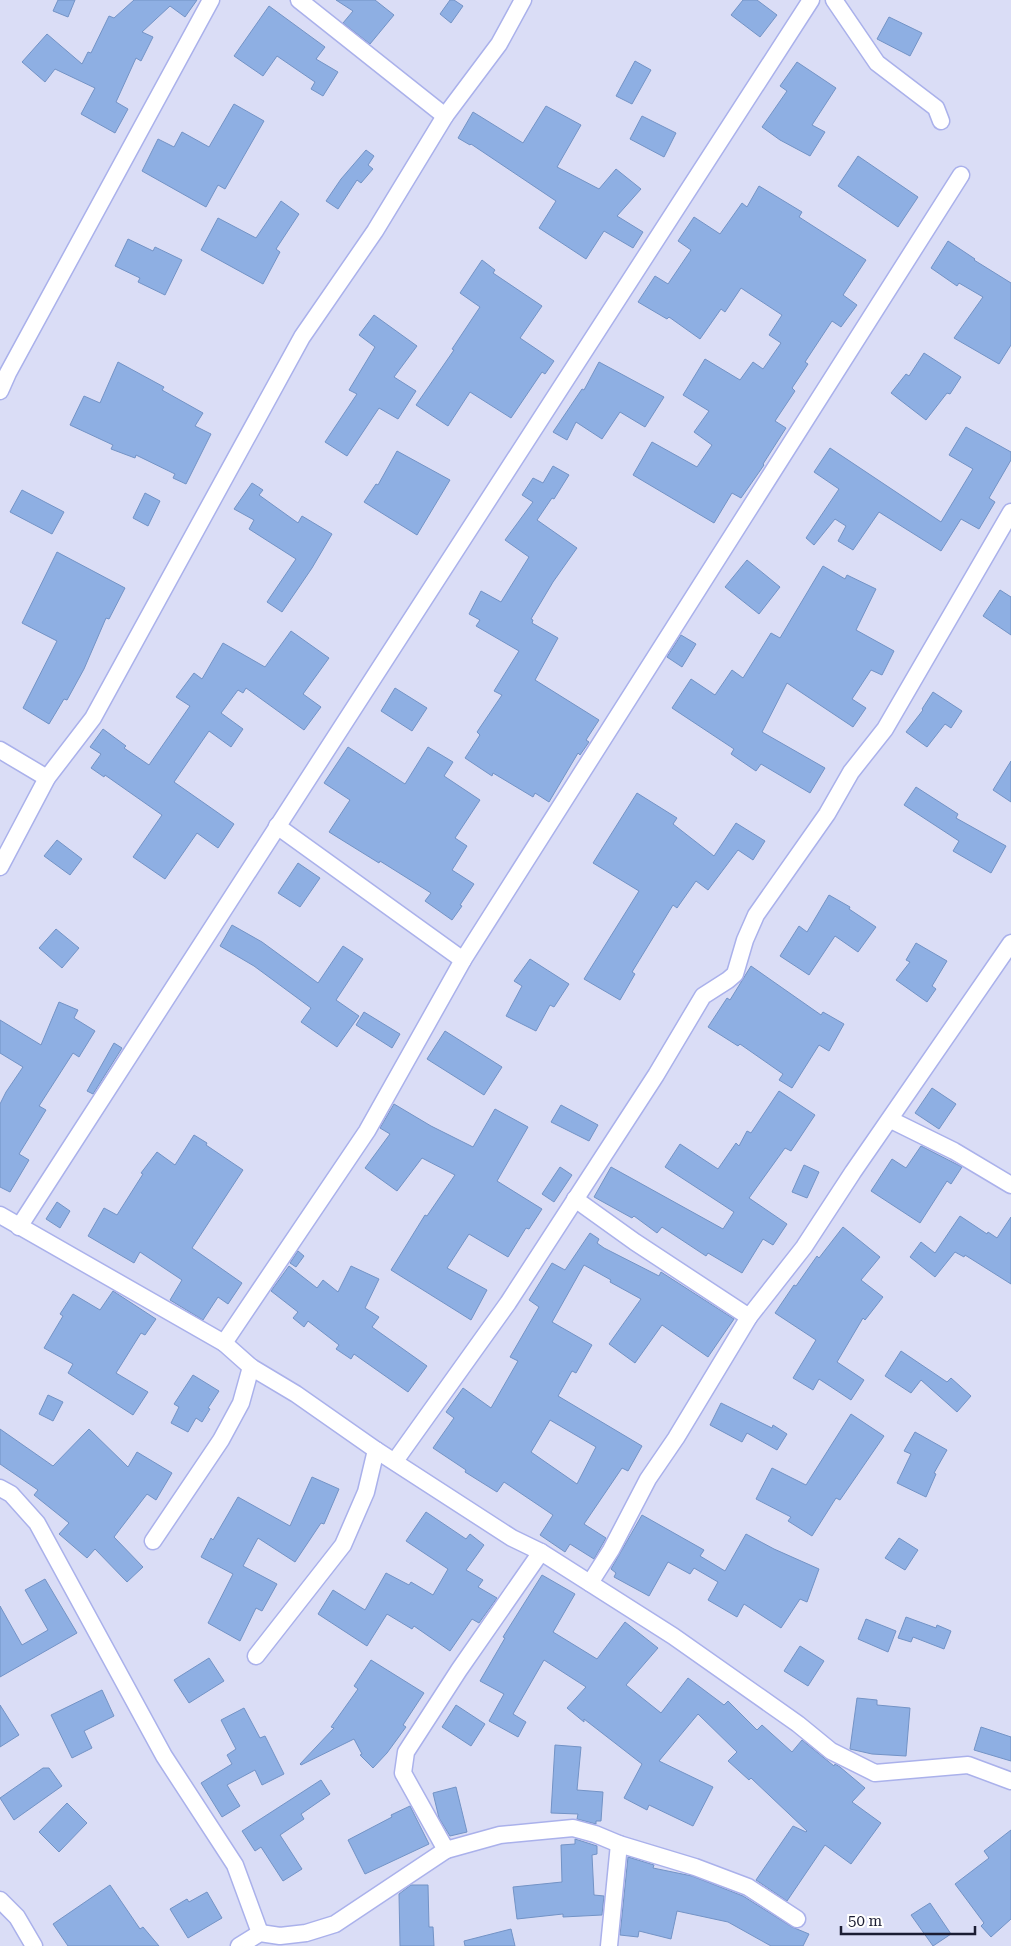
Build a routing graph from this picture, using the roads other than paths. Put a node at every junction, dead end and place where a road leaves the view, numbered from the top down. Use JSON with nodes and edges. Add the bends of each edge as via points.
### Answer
{"nodes":[{"id":1,"x":211,"y":0,"type":"edge"},
{"id":2,"x":299,"y":0,"type":"edge"},
{"id":3,"x":523,"y":0,"type":"edge"},
{"id":4,"x":811,"y":0,"type":"edge"},
{"id":5,"x":834,"y":0,"type":"edge"},
{"id":6,"x":444,"y":116,"type":"junction"},
{"id":7,"x":940,"y":121,"type":"dead end"},
{"id":8,"x":961,"y":175,"type":"dead end"},
{"id":9,"x":0,"y":391,"type":"edge"},
{"id":10,"x":1011,"y":512,"type":"edge"},
{"id":11,"x":0,"y":750,"type":"edge"},
{"id":12,"x":47,"y":778,"type":"junction"},
{"id":13,"x":277,"y":826,"type":"junction"},
{"id":14,"x":0,"y":867,"type":"edge"},
{"id":15,"x":1011,"y":943,"type":"edge"},
{"id":16,"x":463,"y":960,"type":"junction"},
{"id":17,"x":890,"y":1120,"type":"junction"},
{"id":18,"x":1011,"y":1185,"type":"edge"},
{"id":19,"x":574,"y":1199,"type":"junction"},
{"id":20,"x":0,"y":1216,"type":"edge"},
{"id":21,"x":19,"y":1228,"type":"junction"},
{"id":22,"x":749,"y":1317,"type":"junction"},
{"id":23,"x":224,"y":1342,"type":"junction"},
{"id":24,"x":252,"y":1368,"type":"junction"},
{"id":25,"x":376,"y":1450,"type":"junction"},
{"id":26,"x":395,"y":1461,"type":"junction"},
{"id":27,"x":0,"y":1488,"type":"edge"},
{"id":28,"x":153,"y":1541,"type":"dead end"},
{"id":29,"x":541,"y":1552,"type":"junction"},
{"id":30,"x":590,"y":1583,"type":"junction"},
{"id":31,"x":256,"y":1656,"type":"dead end"},
{"id":32,"x":1011,"y":1781,"type":"edge"},
{"id":33,"x":619,"y":1844,"type":"junction"},
{"id":34,"x":446,"y":1850,"type":"junction"},
{"id":35,"x":0,"y":1900,"type":"edge"},
{"id":36,"x":797,"y":1919,"type":"dead end"},
{"id":37,"x":260,"y":1933,"type":"junction"},
{"id":38,"x":34,"y":1946,"type":"edge"},
{"id":39,"x":239,"y":1946,"type":"edge"},
{"id":40,"x":609,"y":1946,"type":"edge"}],
"edges":[{"from":1,"to":9,"type":"street"},
{"from":2,"to":6,"type":"street"},
{"from":3,"to":6,"type":"street","via":[[499,44]]},
{"from":4,"to":13,"type":"street"},
{"from":5,"to":7,"type":"street","via":[[877,63],[936,108]]},
{"from":6,"to":12,"type":"street","via":[[375,231],[302,338],[93,718]]},
{"from":8,"to":16,"type":"street"},
{"from":10,"to":19,"type":"street","via":[[885,729],[851,772],[827,814],[756,915],[735,974],[703,996],[656,1075]]},
{"from":11,"to":12,"type":"street"},
{"from":12,"to":14,"type":"street"},
{"from":13,"to":16,"type":"street"},
{"from":13,"to":21,"type":"street"},
{"from":15,"to":17,"type":"street"},
{"from":16,"to":23,"type":"street","via":[[367,1131]]},
{"from":17,"to":18,"type":"street","via":[[954,1151]]},
{"from":17,"to":22,"type":"street","via":[[804,1247]]},
{"from":19,"to":22,"type":"street"},
{"from":19,"to":26,"type":"street","via":[[508,1302]]},
{"from":20,"to":21,"type":"street"},
{"from":21,"to":23,"type":"street"},
{"from":22,"to":30,"type":"street","via":[[648,1479]]},
{"from":23,"to":24,"type":"street"},
{"from":24,"to":25,"type":"street","via":[[296,1394]]},
{"from":24,"to":28,"type":"street","via":[[241,1403],[221,1440]]},
{"from":25,"to":26,"type":"street"},
{"from":25,"to":31,"type":"street","via":[[366,1492],[342,1545]]},
{"from":26,"to":29,"type":"street","via":[[512,1538]]},
{"from":27,"to":37,"type":"street","via":[[11,1494],[37,1523],[164,1756],[235,1865]]},
{"from":29,"to":30,"type":"street"},
{"from":29,"to":34,"type":"street","via":[[406,1752],[403,1773]]},
{"from":30,"to":32,"type":"street","via":[[798,1724],[831,1751],[875,1774],[968,1765]]},
{"from":33,"to":34,"type":"street","via":[[573,1828],[500,1835]]},
{"from":33,"to":36,"type":"street","via":[[695,1866],[748,1887]]},
{"from":33,"to":40,"type":"street"},
{"from":34,"to":37,"type":"street","via":[[335,1924],[297,1934]]},
{"from":35,"to":38,"type":"street","via":[[17,1917]]},
{"from":37,"to":39,"type":"street"}]}
